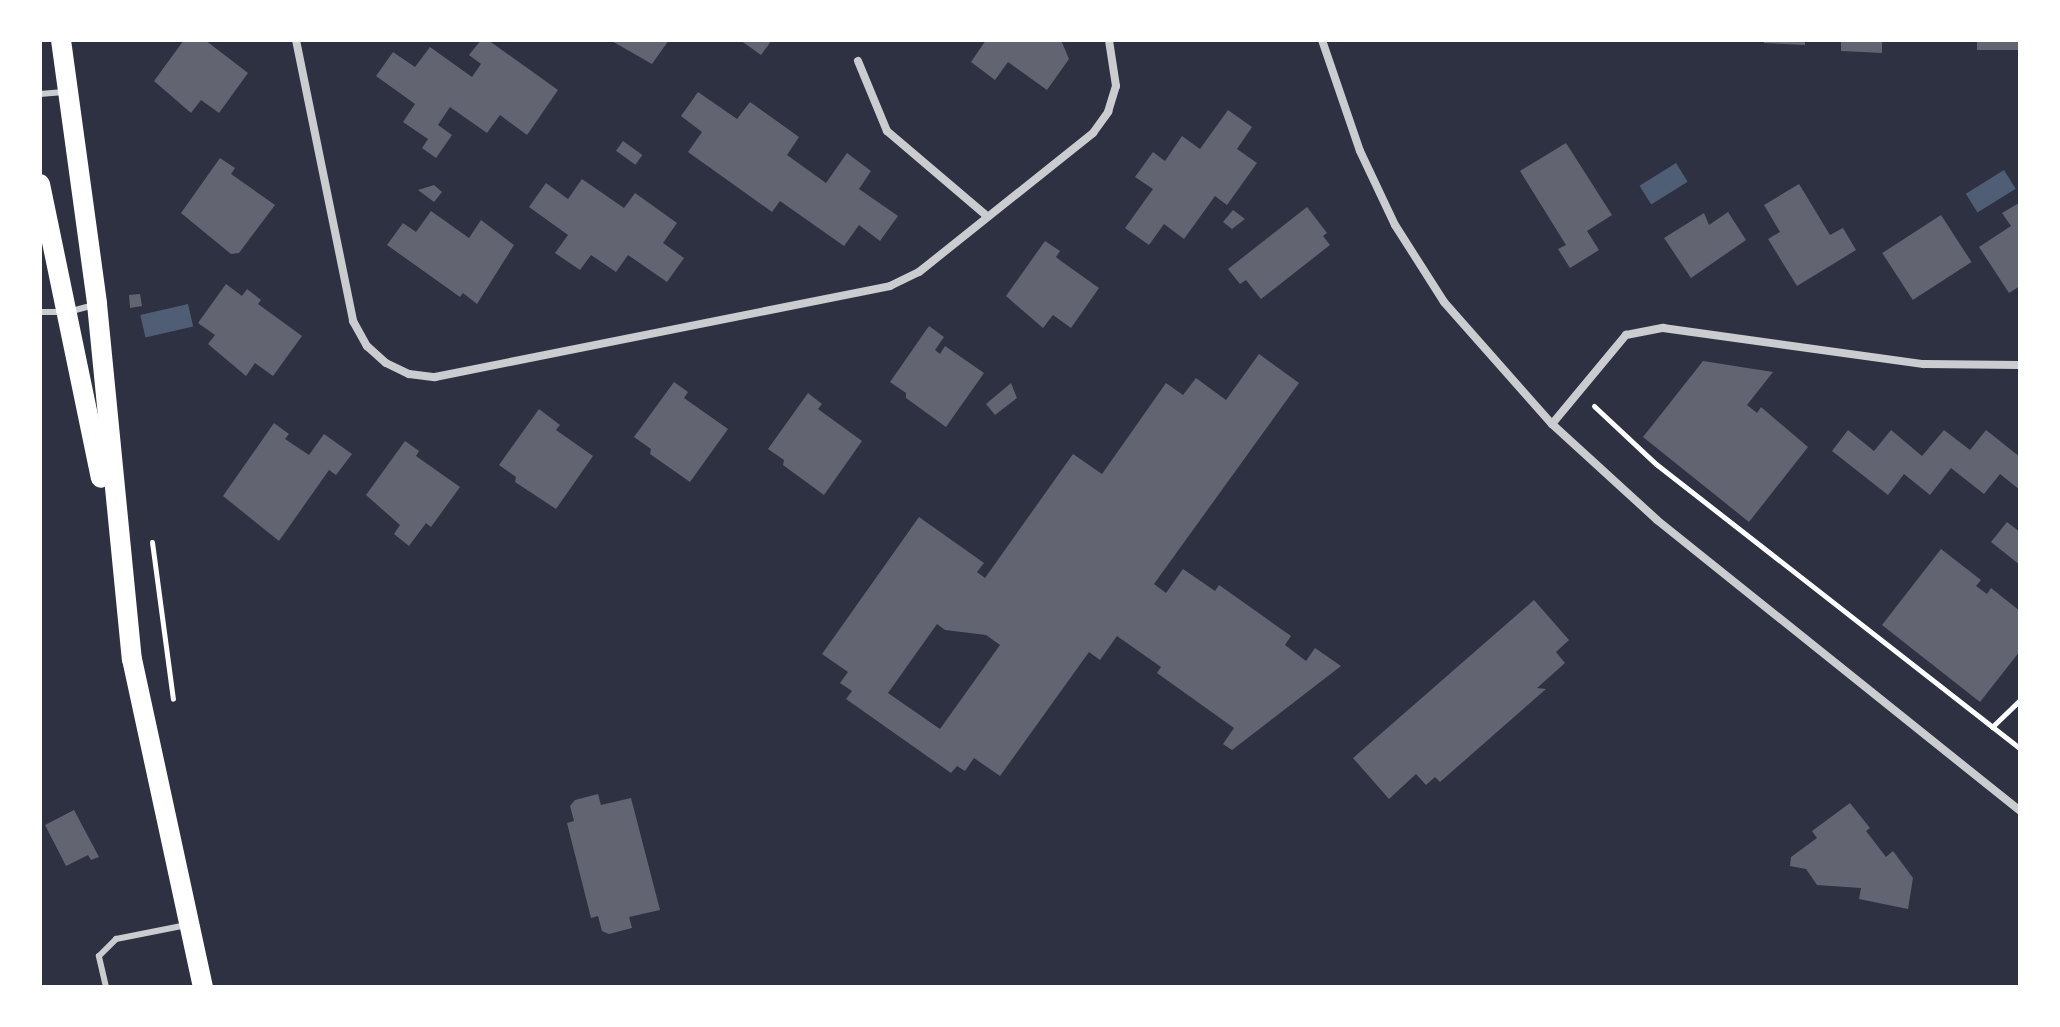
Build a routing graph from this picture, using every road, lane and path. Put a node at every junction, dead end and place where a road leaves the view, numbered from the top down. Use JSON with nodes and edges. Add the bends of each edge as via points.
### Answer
{"nodes":[{"id":1,"x":61,"y":40,"type":"edge"},
{"id":2,"x":296,"y":40,"type":"edge"},
{"id":3,"x":1109,"y":40,"type":"edge"},
{"id":4,"x":1322,"y":40,"type":"edge"},
{"id":5,"x":858,"y":61,"type":"dead end"},
{"id":6,"x":68,"y":91,"type":"junction"},
{"id":7,"x":40,"y":94,"type":"edge"},
{"id":8,"x":40,"y":184,"type":"edge"},
{"id":9,"x":987,"y":216,"type":"junction"},
{"id":10,"x":97,"y":304,"type":"junction"},
{"id":11,"x":40,"y":312,"type":"edge"},
{"id":12,"x":68,"y":312,"type":"junction"},
{"id":13,"x":2020,"y":365,"type":"edge"},
{"id":14,"x":1578,"y":392,"type":"junction"},
{"id":15,"x":1552,"y":424,"type":"junction"},
{"id":16,"x":152,"y":539,"type":"dead end"},
{"id":17,"x":122,"y":584,"type":"junction"},
{"id":18,"x":2020,"y":700,"type":"edge"},
{"id":19,"x":174,"y":708,"type":"dead end"},
{"id":20,"x":1992,"y":727,"type":"junction"},
{"id":21,"x":2020,"y":748,"type":"edge"},
{"id":22,"x":2020,"y":811,"type":"edge"},
{"id":23,"x":187,"y":925,"type":"junction"},
{"id":24,"x":106,"y":987,"type":"edge"},
{"id":25,"x":203,"y":987,"type":"edge"}],
"edges":[{"from":1,"to":6,"type":"main road"},
{"from":2,"to":9,"type":"street","via":[[353,321],[367,346],[409,374],[435,377],[890,286],[919,272]]},
{"from":3,"to":9,"type":"street","via":[[1116,86],[1108,112],[1093,133]]},
{"from":4,"to":15,"type":"street","via":[[1360,151],[1395,225],[1444,302]]},
{"from":5,"to":9,"type":"street","via":[[887,131]]},
{"from":6,"to":7,"type":"lane"},
{"from":6,"to":10,"type":"main road"},
{"from":8,"to":12,"type":"main road"},
{"from":10,"to":12,"type":"lane"},
{"from":10,"to":17,"type":"main road"},
{"from":11,"to":12,"type":"lane"},
{"from":12,"to":17,"type":"main road"},
{"from":13,"to":14,"type":"street","via":[[1924,364],[1663,328],[1626,335]]},
{"from":14,"to":15,"type":"street"},
{"from":14,"to":20,"type":"path","via":[[1656,464]]},
{"from":15,"to":22,"type":"street","via":[[1657,520]]},
{"from":16,"to":19,"type":"path"},
{"from":17,"to":23,"type":"main road","via":[[132,659]]},
{"from":18,"to":20,"type":"path"},
{"from":20,"to":21,"type":"path"},
{"from":23,"to":24,"type":"lane","via":[[116,939],[99,956]]},
{"from":23,"to":25,"type":"main road"}]}
